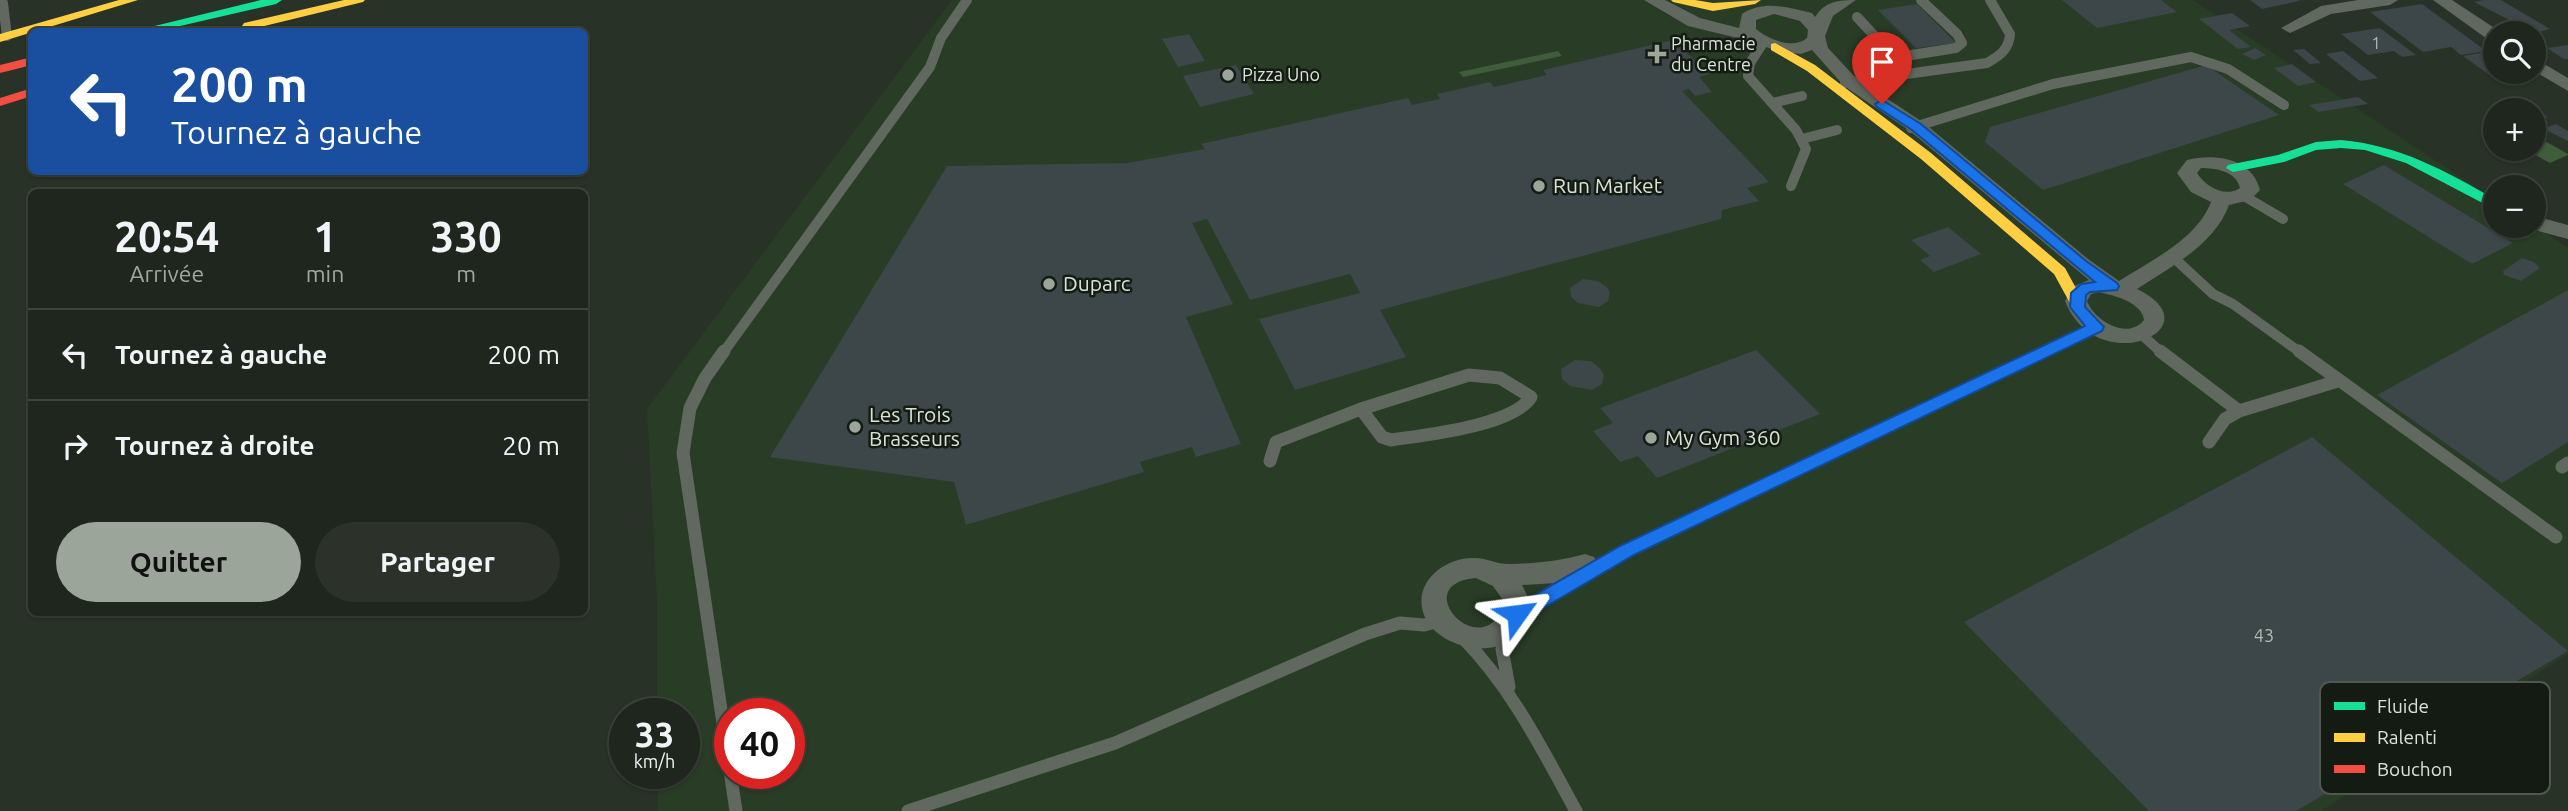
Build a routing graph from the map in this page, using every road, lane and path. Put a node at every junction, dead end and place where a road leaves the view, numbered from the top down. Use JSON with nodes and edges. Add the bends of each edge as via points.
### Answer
{"nodes":[{"id":1,"x":13,"y":0,"type":"edge"},
{"id":2,"x":132,"y":0,"type":"edge"},
{"id":3,"x":276,"y":0,"type":"edge"},
{"id":4,"x":359,"y":0,"type":"edge"},
{"id":5,"x":967,"y":0,"type":"edge"},
{"id":6,"x":1652,"y":0,"type":"edge"},
{"id":7,"x":1668,"y":0,"type":"edge"},
{"id":8,"x":1677,"y":0,"type":"edge"},
{"id":9,"x":1755,"y":0,"type":"edge"},
{"id":10,"x":1817,"y":0,"type":"edge"},
{"id":11,"x":1848,"y":0,"type":"edge"},
{"id":12,"x":1920,"y":0,"type":"edge"},
{"id":13,"x":1990,"y":0,"type":"edge"},
{"id":14,"x":2390,"y":0,"type":"edge"},
{"id":15,"x":2441,"y":0,"type":"edge"},
{"id":16,"x":1,"y":3,"type":"edge"},
{"id":17,"x":1786,"y":10,"type":"junction"},
{"id":18,"x":230,"y":11,"type":"junction"},
{"id":19,"x":1857,"y":17,"type":"dead end"},
{"id":20,"x":1748,"y":18,"type":"junction"},
{"id":21,"x":35,"y":28,"type":"edge"},
{"id":22,"x":154,"y":28,"type":"edge"},
{"id":23,"x":172,"y":28,"type":"edge"},
{"id":24,"x":241,"y":28,"type":"edge"},
{"id":25,"x":2290,"y":28,"type":"dead end"},
{"id":26,"x":2483,"y":28,"type":"edge"},
{"id":27,"x":28,"y":30,"type":"edge"},
{"id":28,"x":1817,"y":33,"type":"junction"},
{"id":29,"x":4,"y":37,"type":"edge"},
{"id":30,"x":1763,"y":42,"type":"junction"},
{"id":31,"x":28,"y":62,"type":"edge"},
{"id":32,"x":1861,"y":63,"type":"junction"},
{"id":33,"x":0,"y":69,"type":"edge"},
{"id":34,"x":28,"y":69,"type":"edge"},
{"id":35,"x":2546,"y":71,"type":"edge"},
{"id":36,"x":0,"y":77,"type":"edge"},
{"id":37,"x":1838,"y":78,"type":"junction"},
{"id":38,"x":1877,"y":78,"type":"junction"},
{"id":39,"x":2568,"y":86,"type":"edge"},
{"id":40,"x":28,"y":87,"type":"edge"},
{"id":41,"x":28,"y":93,"type":"edge"},
{"id":42,"x":0,"y":95,"type":"edge"},
{"id":43,"x":1801,"y":96,"type":"dead end"},
{"id":44,"x":0,"y":102,"type":"edge"},
{"id":45,"x":1772,"y":103,"type":"junction"},
{"id":46,"x":2284,"y":105,"type":"dead end"},
{"id":47,"x":1917,"y":127,"type":"junction"},
{"id":48,"x":1837,"y":130,"type":"dead end"},
{"id":49,"x":1895,"y":133,"type":"junction"},
{"id":50,"x":1802,"y":139,"type":"junction"},
{"id":51,"x":2286,"y":157,"type":"junction"},
{"id":52,"x":2233,"y":168,"type":"junction"},
{"id":53,"x":1791,"y":186,"type":"dead end"},
{"id":54,"x":2195,"y":186,"type":"junction"},
{"id":55,"x":2246,"y":189,"type":"junction"},
{"id":56,"x":2222,"y":198,"type":"junction"},
{"id":57,"x":2483,"y":199,"type":"edge"},
{"id":58,"x":2283,"y":219,"type":"dead end"},
{"id":59,"x":2546,"y":226,"type":"edge"},
{"id":60,"x":2203,"y":228,"type":"junction"},
{"id":61,"x":2568,"y":232,"type":"edge"},
{"id":62,"x":2174,"y":257,"type":"junction"},
{"id":63,"x":2117,"y":287,"type":"junction"},
{"id":64,"x":2076,"y":301,"type":"junction"},
{"id":65,"x":2147,"y":305,"type":"junction"},
{"id":66,"x":2097,"y":327,"type":"junction"},
{"id":67,"x":2141,"y":334,"type":"junction"},
{"id":68,"x":2338,"y":381,"type":"junction"},
{"id":69,"x":1362,"y":408,"type":"junction"},
{"id":70,"x":2239,"y":411,"type":"junction"},
{"id":71,"x":2209,"y":442,"type":"dead end"},
{"id":72,"x":1270,"y":460,"type":"dead end"},
{"id":73,"x":2556,"y":537,"type":"dead end"},
{"id":74,"x":1628,"y":550,"type":"junction"},
{"id":75,"x":1497,"y":575,"type":"junction"},
{"id":76,"x":1511,"y":622,"type":"junction"},
{"id":77,"x":1450,"y":628,"type":"junction"},
{"id":78,"x":1509,"y":690,"type":"junction"},
{"id":79,"x":736,"y":811,"type":"edge"},
{"id":80,"x":908,"y":811,"type":"edge"},
{"id":81,"x":1576,"y":811,"type":"edge"}],
"edges":[{"from":1,"to":16,"type":"lane"},
{"from":2,"to":21,"type":"main road"},
{"from":3,"to":18,"type":"main road"},
{"from":4,"to":24,"type":"main road"},
{"from":5,"to":79,"type":"lane","via":[[941,38],[930,67],[705,378],[690,408],[682,453]]},
{"from":6,"to":30,"type":"street","via":[[1694,22]]},
{"from":7,"to":20,"type":"street","via":[[1694,12]]},
{"from":8,"to":9,"type":"main road","via":[[1713,7]]},
{"from":10,"to":17,"type":"street"},
{"from":11,"to":28,"type":"street","via":[[1826,13]]},
{"from":12,"to":32,"type":"lane","via":[[1962,43],[1956,48]]},
{"from":13,"to":38,"type":"lane","via":[[2011,37],[2008,49],[1999,57]]},
{"from":14,"to":25,"type":"street","via":[[2327,10]]},
{"from":15,"to":26,"type":"street"},
{"from":16,"to":29,"type":"lane"},
{"from":17,"to":20,"type":"street","via":[[1764,10]]},
{"from":17,"to":28,"type":"street","via":[[1806,17]]},
{"from":18,"to":22,"type":"main road"},
{"from":18,"to":23,"type":"main road"},
{"from":19,"to":32,"type":"lane","via":[[1882,44],[1858,57]]},
{"from":20,"to":30,"type":"street","via":[[1747,30]]},
{"from":27,"to":29,"type":"main road"},
{"from":28,"to":30,"type":"street","via":[[1814,42],[1797,48]]},
{"from":28,"to":37,"type":"street","via":[[1820,49]]},
{"from":30,"to":37,"type":"main road"},
{"from":30,"to":45,"type":"lane","via":[[1747,67],[1748,76]]},
{"from":31,"to":33,"type":"main road"},
{"from":32,"to":38,"type":"lane"},
{"from":34,"to":36,"type":"main road"},
{"from":35,"to":39,"type":"street"},
{"from":37,"to":38,"type":"lane"},
{"from":37,"to":47,"type":"street"},
{"from":37,"to":49,"type":"main road"},
{"from":40,"to":42,"type":"main road"},
{"from":41,"to":44,"type":"main road"},
{"from":43,"to":45,"type":"lane"},
{"from":45,"to":50,"type":"lane"},
{"from":46,"to":47,"type":"lane","via":[[2222,65],[2191,57],[2053,84]]},
{"from":47,"to":49,"type":"lane"},
{"from":47,"to":63,"type":"street","via":[[2081,264]]},
{"from":48,"to":50,"type":"lane"},
{"from":49,"to":64,"type":"main road","via":[[2060,271]]},
{"from":50,"to":53,"type":"lane","via":[[1806,149]]},
{"from":51,"to":52,"type":"main road"},
{"from":51,"to":55,"type":"street"},
{"from":51,"to":57,"type":"main road","via":[[2315,146],[2342,144],[2389,151],[2423,164]]},
{"from":52,"to":54,"type":"street","via":[[2211,162],[2194,164],[2187,173]]},
{"from":52,"to":55,"type":"street"},
{"from":54,"to":56,"type":"street"},
{"from":54,"to":60,"type":"street","via":[[2201,198]]},
{"from":55,"to":56,"type":"street"},
{"from":55,"to":58,"type":"lane"},
{"from":56,"to":60,"type":"street","via":[[2214,220]]},
{"from":59,"to":61,"type":"street"},
{"from":60,"to":62,"type":"street"},
{"from":62,"to":63,"type":"street"},
{"from":62,"to":65,"type":"street"},
{"from":62,"to":68,"type":"lane","via":[[2213,294]]},
{"from":63,"to":64,"type":"street","via":[[2086,287]]},
{"from":63,"to":65,"type":"street"},
{"from":64,"to":66,"type":"street","via":[[2081,314]]},
{"from":65,"to":67,"type":"street","via":[[2153,322]]},
{"from":66,"to":67,"type":"street","via":[[2120,335]]},
{"from":66,"to":74,"type":"main road"},
{"from":67,"to":70,"type":"lane"},
{"from":68,"to":70,"type":"lane"},
{"from":68,"to":73,"type":"lane"},
{"from":69,"to":69,"type":"lane","via":[[1459,376],[1488,375],[1521,387],[1531,397],[1525,407],[1466,429],[1391,440],[1382,437]]},
{"from":69,"to":72,"type":"lane","via":[[1276,442]]},
{"from":70,"to":71,"type":"lane","via":[[2225,419]]},
{"from":74,"to":75,"type":"street","via":[[1556,573]]},
{"from":74,"to":76,"type":"main road"},
{"from":75,"to":76,"type":"street","via":[[1518,603]]},
{"from":75,"to":77,"type":"street","via":[[1465,569],[1444,578],[1433,598],[1434,610]]},
{"from":76,"to":77,"type":"street","via":[[1484,639]]},
{"from":76,"to":78,"type":"lane","via":[[1502,649]]},
{"from":77,"to":78,"type":"lane","via":[[1481,654]]},
{"from":77,"to":80,"type":"lane","via":[[1400,623],[1365,634],[1115,743]]},
{"from":78,"to":81,"type":"lane"}]}
